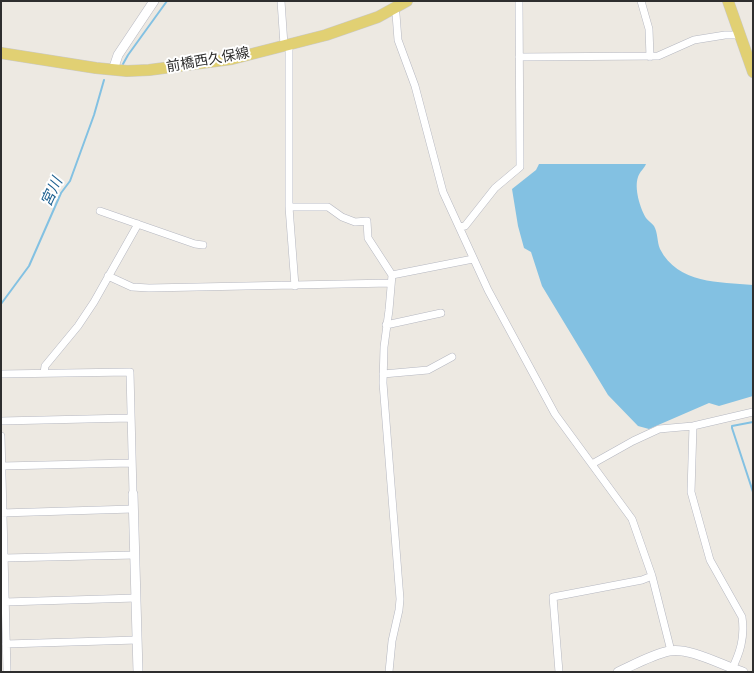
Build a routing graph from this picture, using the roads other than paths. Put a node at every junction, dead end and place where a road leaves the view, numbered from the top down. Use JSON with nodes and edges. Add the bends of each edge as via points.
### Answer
{"nodes":[{"id":1,"x":154,"y":1,"type":"edge"},
{"id":2,"x":281,"y":1,"type":"edge"},
{"id":3,"x":519,"y":1,"type":"edge"},
{"id":4,"x":641,"y":1,"type":"edge"},
{"id":5,"x":728,"y":1,"type":"edge"},
{"id":6,"x":401,"y":4,"type":"edge"},
{"id":7,"x":740,"y":35,"type":"junction"},
{"id":8,"x":286,"y":44,"type":"junction"},
{"id":9,"x":1,"y":53,"type":"edge"},
{"id":10,"x":650,"y":56,"type":"junction"},
{"id":11,"x":519,"y":57,"type":"junction"},
{"id":12,"x":113,"y":70,"type":"junction"},
{"id":13,"x":753,"y":72,"type":"edge"},
{"id":14,"x":289,"y":207,"type":"junction"},
{"id":15,"x":100,"y":211,"type":"dead end"},
{"id":16,"x":138,"y":224,"type":"junction"},
{"id":17,"x":460,"y":227,"type":"junction"},
{"id":18,"x":203,"y":245,"type":"dead end"},
{"id":19,"x":473,"y":259,"type":"junction"},
{"id":20,"x":108,"y":276,"type":"junction"},
{"id":21,"x":391,"y":279,"type":"junction"},
{"id":22,"x":295,"y":286,"type":"junction"},
{"id":23,"x":441,"y":313,"type":"dead end"},
{"id":24,"x":386,"y":325,"type":"junction"},
{"id":25,"x":452,"y":357,"type":"dead end"},
{"id":26,"x":44,"y":373,"type":"junction"},
{"id":27,"x":1,"y":374,"type":"edge"},
{"id":28,"x":384,"y":374,"type":"junction"},
{"id":29,"x":753,"y":412,"type":"edge"},
{"id":30,"x":130,"y":418,"type":"junction"},
{"id":31,"x":1,"y":421,"type":"edge"},
{"id":32,"x":694,"y":426,"type":"junction"},
{"id":33,"x":1,"y":436,"type":"edge"},
{"id":34,"x":131,"y":463,"type":"junction"},
{"id":35,"x":592,"y":464,"type":"junction"},
{"id":36,"x":2,"y":466,"type":"edge"},
{"id":37,"x":133,"y":494,"type":"joint"},
{"id":38,"x":133,"y":509,"type":"junction"},
{"id":39,"x":2,"y":513,"type":"edge"},
{"id":40,"x":134,"y":555,"type":"junction"},
{"id":41,"x":4,"y":558,"type":"junction"},
{"id":42,"x":652,"y":576,"type":"junction"},
{"id":43,"x":136,"y":598,"type":"junction"},
{"id":44,"x":5,"y":602,"type":"junction"},
{"id":45,"x":137,"y":640,"type":"junction"},
{"id":46,"x":6,"y":644,"type":"junction"},
{"id":47,"x":671,"y":651,"type":"junction"},
{"id":48,"x":732,"y":670,"type":"edge"},
{"id":49,"x":7,"y":672,"type":"edge"},
{"id":50,"x":138,"y":672,"type":"edge"},
{"id":51,"x":389,"y":672,"type":"edge"},
{"id":52,"x":559,"y":672,"type":"edge"},
{"id":53,"x":618,"y":672,"type":"edge"},
{"id":54,"x":744,"y":672,"type":"edge"}],
"edges":[{"from":1,"to":12,"type":"street","via":[[118,55]]},
{"from":2,"to":8,"type":"street"},
{"from":3,"to":11,"type":"street"},
{"from":4,"to":10,"type":"street","via":[[649,29]]},
{"from":5,"to":7,"type":"main road"},
{"from":6,"to":8,"type":"main road","name":"前橋西久保線","via":[[378,17],[326,35]]},
{"from":6,"to":17,"type":"street","via":[[396,14],[398,40],[415,86],[443,192]]},
{"from":7,"to":10,"type":"street","via":[[694,40],[658,56]]},
{"from":7,"to":13,"type":"main road"},
{"from":8,"to":12,"type":"main road","name":"前橋西久保線","via":[[232,58],[143,71]]},
{"from":8,"to":14,"type":"street"},
{"from":9,"to":12,"type":"main road","name":"前橋西久保線"},
{"from":10,"to":11,"type":"street"},
{"from":11,"to":17,"type":"street","via":[[520,167],[499,184],[465,226]]},
{"from":14,"to":21,"type":"street","via":[[328,207],[342,218],[367,221],[368,238]]},
{"from":14,"to":22,"type":"street"},
{"from":15,"to":16,"type":"street"},
{"from":16,"to":18,"type":"street"},
{"from":16,"to":20,"type":"street"},
{"from":17,"to":19,"type":"street"},
{"from":19,"to":21,"type":"street"},
{"from":19,"to":35,"type":"street","via":[[555,414]]},
{"from":20,"to":22,"type":"street","via":[[136,287]]},
{"from":20,"to":26,"type":"street","via":[[90,308]]},
{"from":21,"to":22,"type":"street"},
{"from":21,"to":24,"type":"street"},
{"from":23,"to":24,"type":"street"},
{"from":24,"to":28,"type":"street"},
{"from":25,"to":28,"type":"street","via":[[428,370]]},
{"from":26,"to":27,"type":"street"},
{"from":26,"to":30,"type":"street","via":[[130,372]]},
{"from":28,"to":51,"type":"street","via":[[400,599]]},
{"from":29,"to":32,"type":"street"},
{"from":30,"to":31,"type":"street"},
{"from":30,"to":34,"type":"street"},
{"from":32,"to":35,"type":"street","via":[[650,432]]},
{"from":32,"to":48,"type":"street","via":[[691,492],[710,560],[744,626],[744,639]]},
{"from":33,"to":36,"type":"street"},
{"from":34,"to":36,"type":"street"},
{"from":34,"to":37,"type":"street"},
{"from":35,"to":42,"type":"street","via":[[632,519]]},
{"from":36,"to":39,"type":"street"},
{"from":37,"to":38,"type":"street"},
{"from":38,"to":39,"type":"street"},
{"from":38,"to":40,"type":"street"},
{"from":39,"to":41,"type":"street"},
{"from":40,"to":41,"type":"street"},
{"from":40,"to":43,"type":"street"},
{"from":41,"to":44,"type":"street"},
{"from":42,"to":47,"type":"street"},
{"from":42,"to":52,"type":"street","via":[[552,596]]},
{"from":43,"to":44,"type":"street"},
{"from":43,"to":45,"type":"street"},
{"from":44,"to":46,"type":"street"},
{"from":45,"to":46,"type":"street"},
{"from":45,"to":50,"type":"street"},
{"from":46,"to":49,"type":"street"},
{"from":47,"to":48,"type":"street","via":[[688,652]]},
{"from":47,"to":53,"type":"street"},
{"from":48,"to":54,"type":"street"}]}
